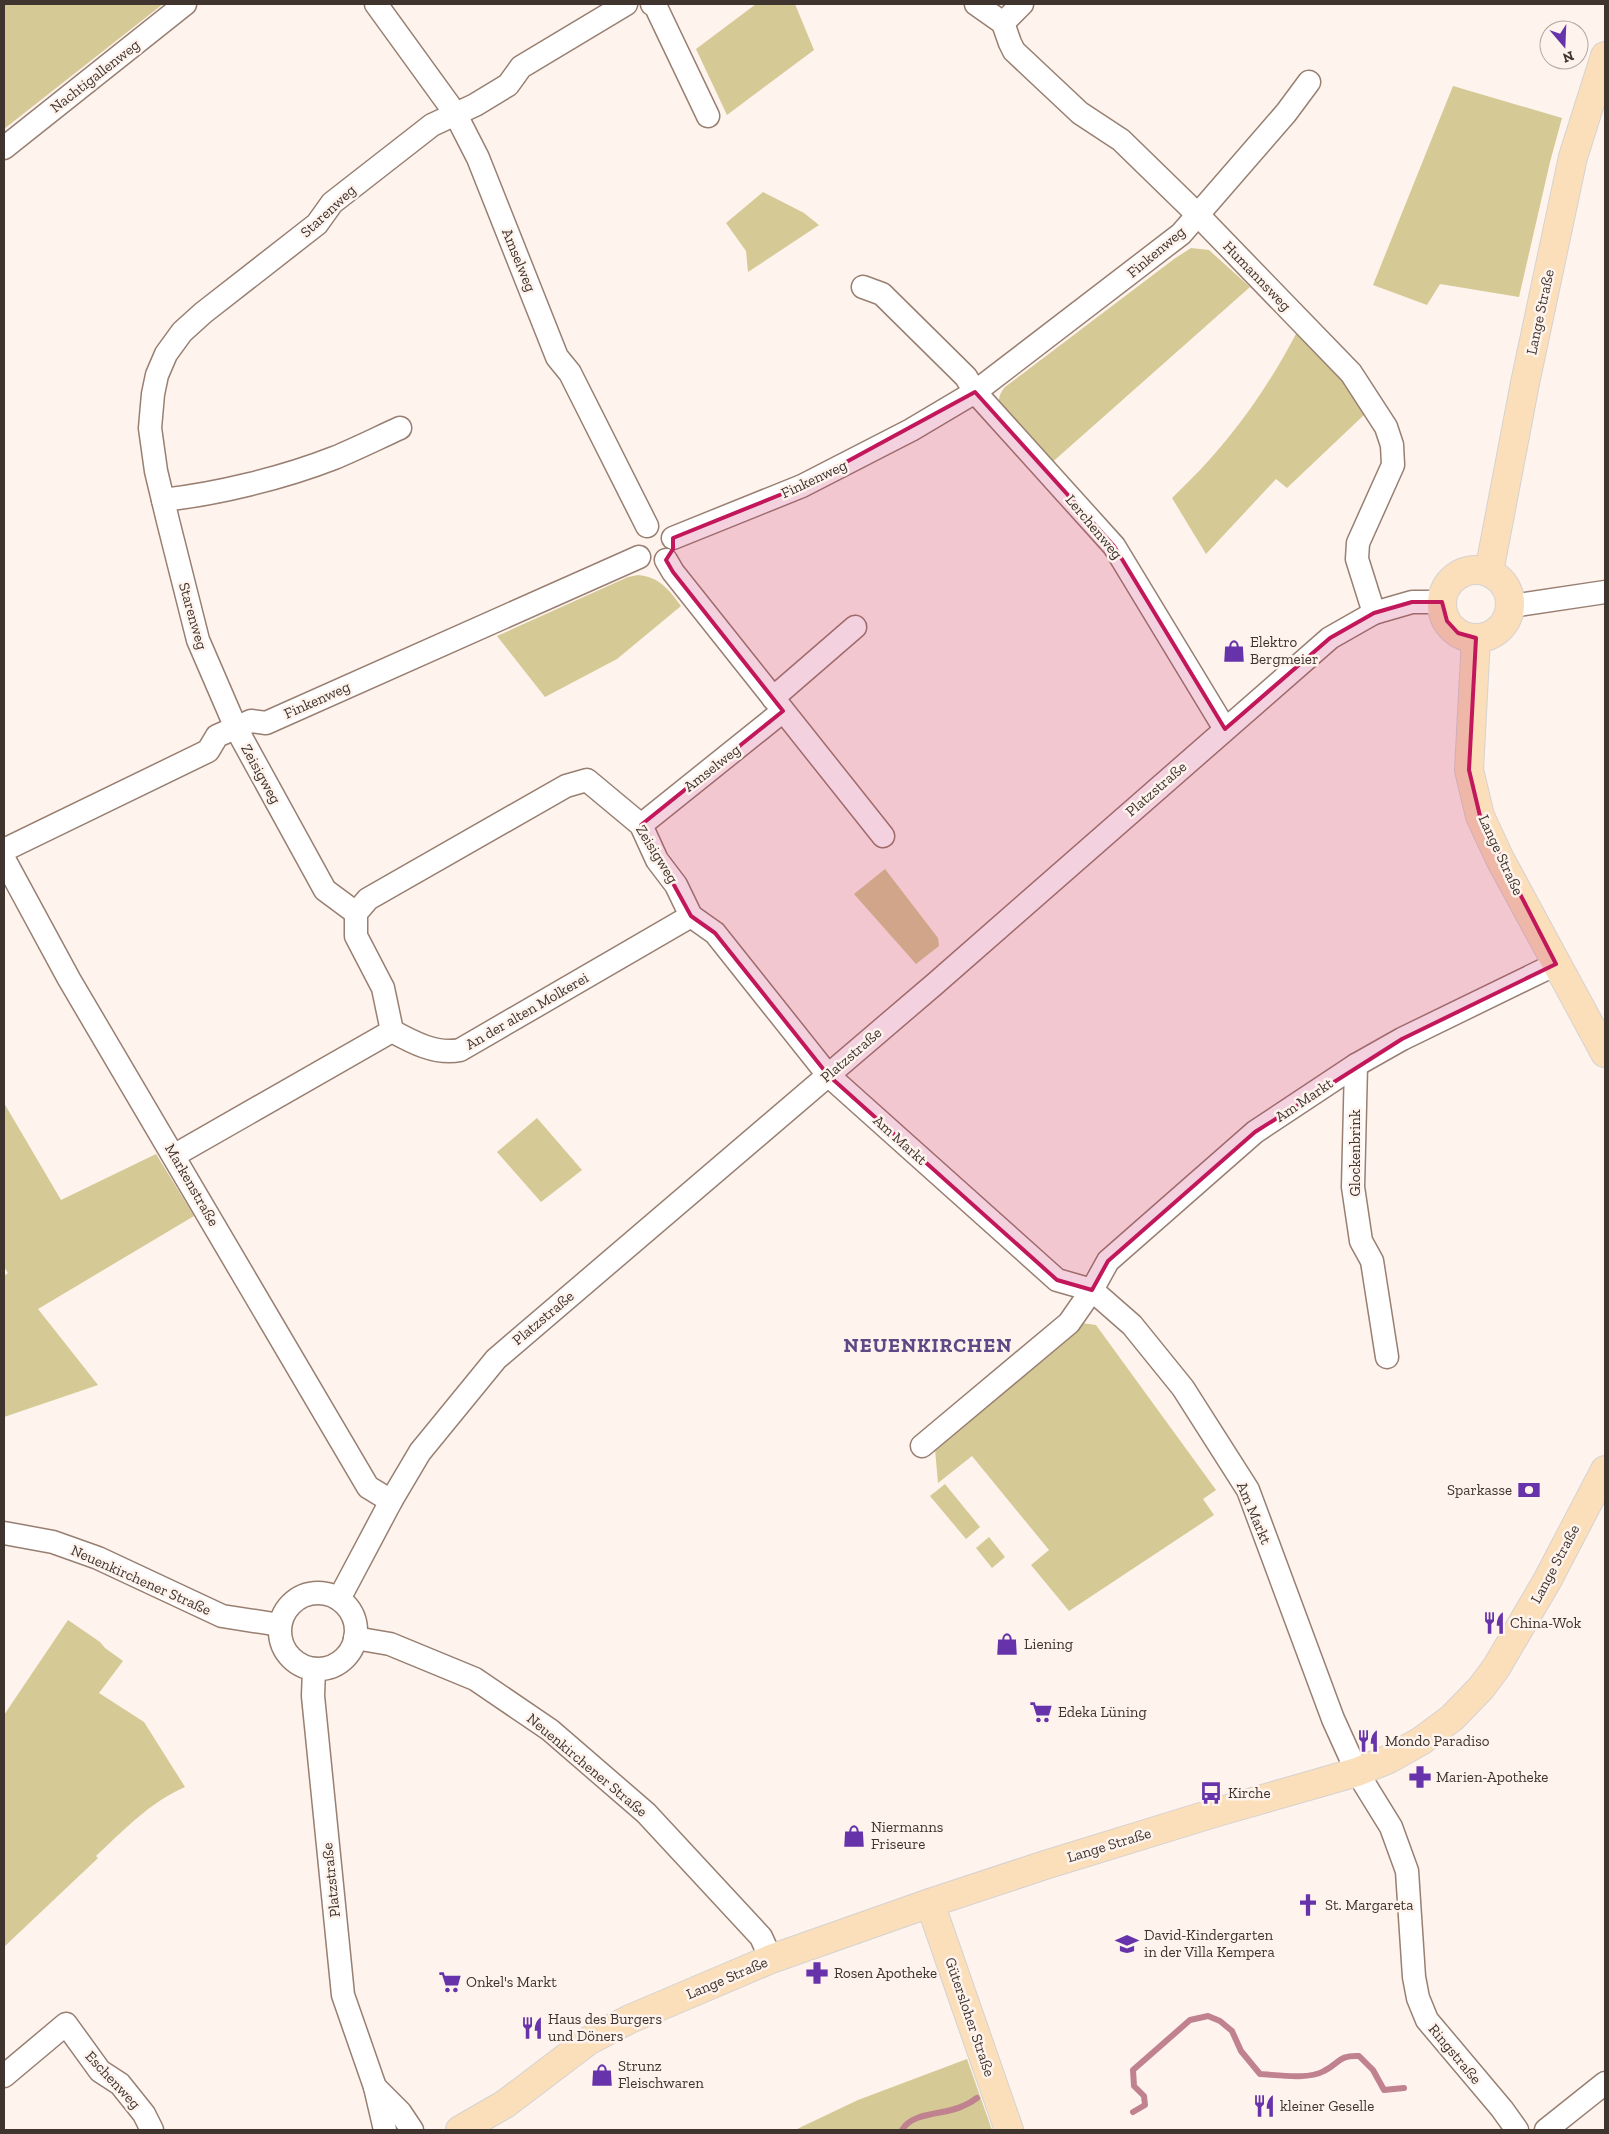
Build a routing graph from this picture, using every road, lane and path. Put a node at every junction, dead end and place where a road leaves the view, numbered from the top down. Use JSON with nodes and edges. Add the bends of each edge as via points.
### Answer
{"nodes":[{"id":1,"x":186,"y":4,"type":"edge"},
{"id":2,"x":376,"y":4,"type":"edge"},
{"id":3,"x":626,"y":4,"type":"edge"},
{"id":4,"x":652,"y":4,"type":"edge"},
{"id":5,"x":976,"y":4,"type":"edge"},
{"id":6,"x":1022,"y":4,"type":"edge"},
{"id":7,"x":1003,"y":23,"type":"junction"},
{"id":8,"x":1605,"y":56,"type":"edge"},
{"id":9,"x":1309,"y":82,"type":"dead end"},
{"id":10,"x":455,"y":113,"type":"junction"},
{"id":11,"x":708,"y":116,"type":"dead end"},
{"id":12,"x":4,"y":148,"type":"edge"},
{"id":13,"x":1198,"y":215,"type":"junction"},
{"id":14,"x":863,"y":287,"type":"dead end"},
{"id":15,"x":975,"y":392,"type":"junction"},
{"id":16,"x":400,"y":428,"type":"dead end"},
{"id":17,"x":164,"y":500,"type":"junction"},
{"id":18,"x":647,"y":526,"type":"junction"},
{"id":19,"x":672,"y":538,"type":"junction"},
{"id":20,"x":639,"y":557,"type":"junction"},
{"id":21,"x":666,"y":560,"type":"junction"},
{"id":22,"x":1489,"y":572,"type":"junction"},
{"id":23,"x":1605,"y":592,"type":"edge"},
{"id":24,"x":1442,"y":602,"type":"junction"},
{"id":25,"x":1511,"y":606,"type":"junction"},
{"id":26,"x":1374,"y":613,"type":"junction"},
{"id":27,"x":855,"y":627,"type":"dead end"},
{"id":28,"x":1476,"y":638,"type":"junction"},
{"id":29,"x":778,"y":705,"type":"junction"},
{"id":30,"x":236,"y":728,"type":"junction"},
{"id":31,"x":1225,"y":728,"type":"junction"},
{"id":32,"x":641,"y":824,"type":"junction"},
{"id":33,"x":882,"y":836,"type":"dead end"},
{"id":34,"x":4,"y":850,"type":"edge"},
{"id":35,"x":4,"y":859,"type":"edge"},
{"id":36,"x":356,"y":913,"type":"junction"},
{"id":37,"x":691,"y":916,"type":"junction"},
{"id":38,"x":1556,"y":964,"type":"junction"},
{"id":39,"x":392,"y":1031,"type":"junction"},
{"id":40,"x":1605,"y":1053,"type":"edge"},
{"id":41,"x":1356,"y":1065,"type":"junction"},
{"id":42,"x":828,"y":1075,"type":"junction"},
{"id":43,"x":175,"y":1156,"type":"junction"},
{"id":44,"x":1092,"y":1290,"type":"junction"},
{"id":45,"x":1386,"y":1357,"type":"dead end"},
{"id":46,"x":922,"y":1446,"type":"dead end"},
{"id":47,"x":1605,"y":1470,"type":"edge"},
{"id":48,"x":391,"y":1501,"type":"junction"},
{"id":49,"x":4,"y":1533,"type":"edge"},
{"id":50,"x":339,"y":1599,"type":"junction"},
{"id":51,"x":280,"y":1625,"type":"junction"},
{"id":52,"x":355,"y":1638,"type":"junction"},
{"id":53,"x":314,"y":1669,"type":"junction"},
{"id":54,"x":1356,"y":1772,"type":"junction"},
{"id":55,"x":930,"y":1903,"type":"junction"},
{"id":56,"x":771,"y":1959,"type":"junction"},
{"id":57,"x":4,"y":2076,"type":"edge"},
{"id":58,"x":1605,"y":2083,"type":"edge"},
{"id":59,"x":375,"y":2087,"type":"junction"},
{"id":60,"x":506,"y":2104,"type":"junction"},
{"id":61,"x":152,"y":2130,"type":"edge"},
{"id":62,"x":385,"y":2130,"type":"edge"},
{"id":63,"x":412,"y":2130,"type":"edge"},
{"id":64,"x":460,"y":2130,"type":"edge"},
{"id":65,"x":487,"y":2130,"type":"edge"},
{"id":66,"x":1009,"y":2130,"type":"edge"},
{"id":67,"x":1517,"y":2130,"type":"edge"},
{"id":68,"x":1546,"y":2130,"type":"edge"}],
"edges":[{"from":1,"to":12,"type":"street","name":"Nachtigallenweg"},
{"from":2,"to":10,"type":"street","name":"Amselweg"},
{"from":3,"to":10,"type":"street","name":"Starenweg","via":[[521,67],[508,85]]},
{"from":4,"to":11,"type":"street","via":[[655,4]]},
{"from":5,"to":7,"type":"street"},
{"from":6,"to":7,"type":"street"},
{"from":7,"to":13,"type":"street","name":"Humannsweg","via":[[1014,51],[1080,113],[1121,140]]},
{"from":8,"to":22,"type":"main road","name":"Lange Straße","via":[[1573,157],[1524,383]]},
{"from":9,"to":13,"type":"street","name":"Finkenweg"},
{"from":10,"to":17,"type":"street","name":"Starenweg","via":[[432,125],[332,203],[317,224],[182,332],[166,354],[153,394],[150,428]]},
{"from":10,"to":18,"type":"street","name":"Amselweg","via":[[478,158],[557,357],[570,374]]},
{"from":13,"to":15,"type":"street","name":"Finkenweg","via":[[1181,234]]},
{"from":13,"to":26,"type":"street","name":"Humannsweg","via":[[1351,373],[1386,427],[1392,445],[1393,465],[1358,543],[1357,559]]},
{"from":14,"to":15,"type":"street","via":[[882,294],[966,377]]},
{"from":15,"to":19,"type":"street","name":"Finkenweg","via":[[911,430],[802,486]]},
{"from":15,"to":31,"type":"street","name":"Lerchenweg","via":[[1114,546]]},
{"from":16,"to":17,"type":"street","via":[[333,458],[299,469],[192,497]]},
{"from":17,"to":30,"type":"street","name":"Starenweg","via":[[198,640]]},
{"from":18,"to":19,"type":"street","via":[[658,525]]},
{"from":18,"to":20,"type":"street","via":[[638,534],[635,545]]},
{"from":19,"to":21,"type":"street","via":[[673,550]]},
{"from":20,"to":21,"type":"street","via":[[648,563]]},
{"from":20,"to":30,"type":"street","name":"Finkenweg","via":[[266,722],[251,721]]},
{"from":21,"to":29,"type":"street"},
{"from":22,"to":24,"type":"main road","via":[[1476,569],[1461,573],[1447,586]]},
{"from":22,"to":25,"type":"main road","via":[[1505,584]]},
{"from":23,"to":25,"type":"street"},
{"from":24,"to":26,"type":"street","name":"Platzstraße","via":[[1412,602]]},
{"from":24,"to":28,"type":"main road","via":[[1447,622],[1458,632]]},
{"from":25,"to":28,"type":"main road","via":[[1505,622],[1497,631]]},
{"from":26,"to":31,"type":"street","name":"Platzstraße","via":[[1330,638]]},
{"from":27,"to":29,"type":"street","name":"Amselweg"},
{"from":28,"to":38,"type":"main road","name":"Lange Straße","via":[[1469,770],[1480,816]]},
{"from":29,"to":32,"type":"street","name":"Amselweg"},
{"from":29,"to":33,"type":"street"},
{"from":30,"to":34,"type":"street","name":"Finkenweg","via":[[217,736],[208,751]]},
{"from":30,"to":36,"type":"street","name":"Zeisigweg","via":[[325,890]]},
{"from":31,"to":42,"type":"street","name":"Platzstraße"},
{"from":32,"to":36,"type":"street","name":"Zeisigweg","via":[[587,780],[566,786],[368,899]]},
{"from":32,"to":37,"type":"street","name":"Zeisigweg","via":[[657,860],[676,885]]},
{"from":35,"to":43,"type":"street","name":"Markenstraße","via":[[69,979]]},
{"from":36,"to":39,"type":"street","via":[[356,936],[383,988]]},
{"from":37,"to":39,"type":"street","name":"An der alten Molkerei","via":[[460,1050],[449,1052],[417,1044]]},
{"from":37,"to":42,"type":"street","name":"Zeisigweg","via":[[715,934]]},
{"from":38,"to":40,"type":"main road","name":"Lange Straße"},
{"from":38,"to":41,"type":"street","name":"Am Markt"},
{"from":39,"to":43,"type":"street"},
{"from":41,"to":44,"type":"street","name":"Am Markt","via":[[1255,1132],[1108,1262]]},
{"from":41,"to":45,"type":"street","name":"Glockenbrink","via":[[1353,1187],[1361,1241],[1372,1261]]},
{"from":42,"to":44,"type":"street","name":"Am Markt","via":[[1057,1280]]},
{"from":42,"to":48,"type":"street","name":"Platzstraße","via":[[496,1358],[420,1452]]},
{"from":43,"to":48,"type":"street","name":"Markenstraße","via":[[368,1487]]},
{"from":44,"to":46,"type":"street","name":"Am Markt","via":[[1069,1323]]},
{"from":44,"to":54,"type":"street","name":"Am Markt","via":[[1132,1325],[1182,1388],[1248,1490],[1333,1719]]},
{"from":47,"to":54,"type":"main road","name":"Lange Straße","via":[[1548,1581],[1481,1688],[1452,1718],[1421,1741]]},
{"from":48,"to":50,"type":"street","name":"Platzstraße"},
{"from":49,"to":51,"type":"street","name":"Neuenkirchener Straße","via":[[52,1542],[98,1558],[222,1616]]},
{"from":50,"to":51,"type":"street","via":[[321,1593],[302,1596],[284,1613]]},
{"from":50,"to":52,"type":"street","via":[[353,1616]]},
{"from":51,"to":53,"type":"street","via":[[280,1637],[288,1654],[302,1666]]},
{"from":52,"to":53,"type":"street","via":[[345,1658],[326,1668]]},
{"from":52,"to":56,"type":"street","name":"Neuenkirchener Straße","via":[[390,1644],[475,1679],[550,1730],[646,1812],[760,1937]]},
{"from":53,"to":59,"type":"street","name":"Platzstraße","via":[[313,1696],[343,1995]]},
{"from":54,"to":55,"type":"main road","name":"Lange Straße","via":[[1126,1840]]},
{"from":54,"to":67,"type":"street","name":"Ringstraße","via":[[1391,1827],[1407,1871],[1414,1976],[1426,2020]]},
{"from":55,"to":56,"type":"main road","name":"Lange Straße"},
{"from":55,"to":66,"type":"main road","name":"Gütersloher Straße"},
{"from":56,"to":60,"type":"main road","name":"Lange Straße","via":[[630,2018],[588,2041]]},
{"from":57,"to":61,"type":"street","name":"Eschenweg","via":[[66,2024],[100,2071],[120,2084],[144,2114]]},
{"from":58,"to":68,"type":"street"},
{"from":59,"to":62,"type":"street","name":"Platzstraße"},
{"from":59,"to":63,"type":"street","name":"Platzstraße","via":[[400,2112]]},
{"from":60,"to":64,"type":"main road","name":"Lange Straße"},
{"from":60,"to":65,"type":"main road","name":"Lange Straße"}]}
